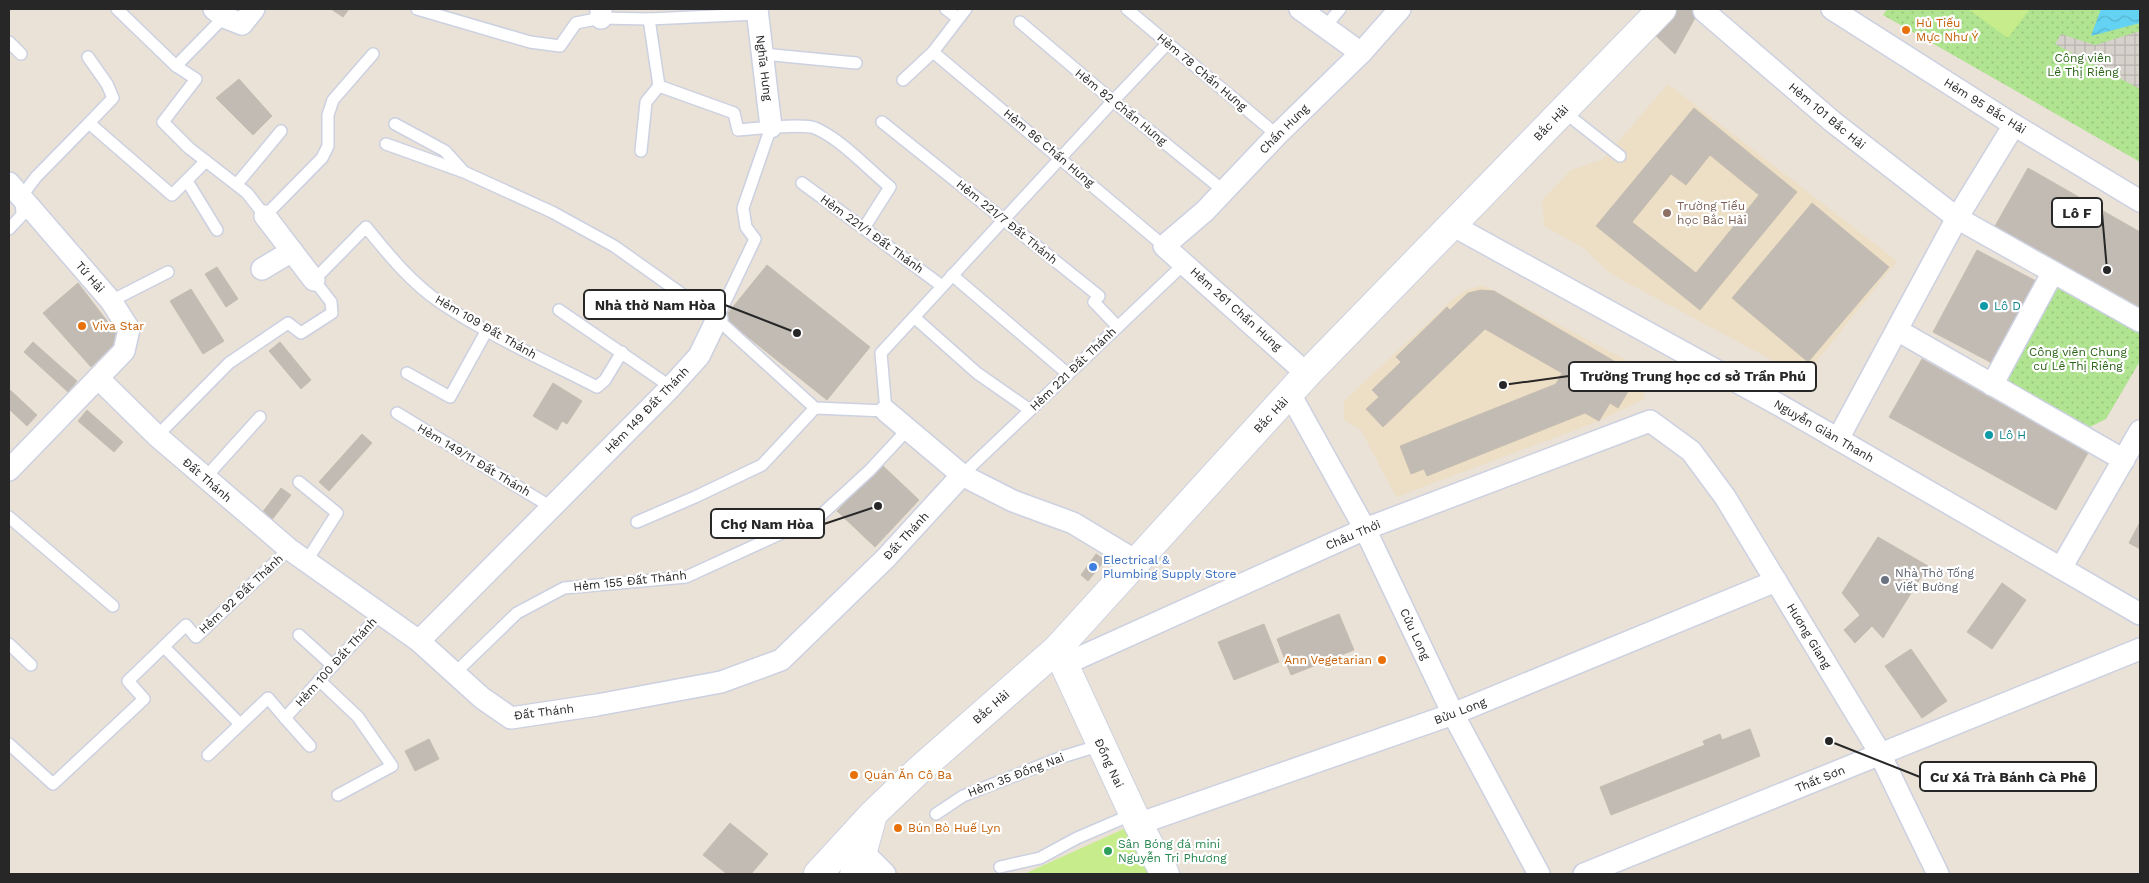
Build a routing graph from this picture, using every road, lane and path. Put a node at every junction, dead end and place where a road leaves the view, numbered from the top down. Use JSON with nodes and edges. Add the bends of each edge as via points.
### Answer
{"nodes":[{"id":1,"x":117,"y":9,"type":"edge"},
{"id":2,"x":254,"y":9,"type":"edge"},
{"id":3,"x":417,"y":9,"type":"edge"},
{"id":4,"x":946,"y":9,"type":"edge"},
{"id":5,"x":966,"y":9,"type":"edge"},
{"id":6,"x":1127,"y":9,"type":"edge"},
{"id":7,"x":1300,"y":9,"type":"edge"},
{"id":8,"x":1340,"y":9,"type":"edge"},
{"id":9,"x":1400,"y":9,"type":"edge"},
{"id":10,"x":1662,"y":9,"type":"edge"},
{"id":11,"x":1705,"y":9,"type":"edge"},
{"id":12,"x":1832,"y":9,"type":"edge"},
{"id":13,"x":757,"y":11,"type":"edge"},
{"id":14,"x":219,"y":13,"type":"edge"},
{"id":15,"x":601,"y":13,"type":"edge"},
{"id":16,"x":958,"y":18,"type":"junction"},
{"id":17,"x":649,"y":19,"type":"junction"},
{"id":18,"x":1020,"y":22,"type":"dead end"},
{"id":19,"x":1325,"y":27,"type":"junction"},
{"id":20,"x":9,"y":42,"type":"edge"},
{"id":21,"x":1168,"y":43,"type":"junction"},
{"id":22,"x":933,"y":52,"type":"junction"},
{"id":23,"x":1361,"y":53,"type":"junction"},
{"id":24,"x":22,"y":54,"type":"dead end"},
{"id":25,"x":373,"y":54,"type":"dead end"},
{"id":26,"x":763,"y":54,"type":"junction"},
{"id":27,"x":88,"y":57,"type":"dead end"},
{"id":28,"x":856,"y":63,"type":"dead end"},
{"id":29,"x":176,"y":66,"type":"junction"},
{"id":30,"x":903,"y":80,"type":"dead end"},
{"id":31,"x":660,"y":86,"type":"junction"},
{"id":32,"x":1113,"y":101,"type":"junction"},
{"id":33,"x":1562,"y":111,"type":"junction"},
{"id":34,"x":882,"y":122,"type":"dead end"},
{"id":35,"x":90,"y":123,"type":"junction"},
{"id":36,"x":396,"y":124,"type":"dead end"},
{"id":37,"x":2014,"y":125,"type":"junction"},
{"id":38,"x":771,"y":127,"type":"junction"},
{"id":39,"x":281,"y":131,"type":"dead end"},
{"id":40,"x":1277,"y":135,"type":"junction"},
{"id":41,"x":386,"y":144,"type":"dead end"},
{"id":42,"x":642,"y":151,"type":"dead end"},
{"id":43,"x":1620,"y":156,"type":"dead end"},
{"id":44,"x":1060,"y":158,"type":"junction"},
{"id":45,"x":206,"y":161,"type":"junction"},
{"id":46,"x":464,"y":172,"type":"junction"},
{"id":47,"x":187,"y":181,"type":"junction"},
{"id":48,"x":802,"y":183,"type":"dead end"},
{"id":49,"x":236,"y":184,"type":"junction"},
{"id":50,"x":15,"y":190,"type":"edge"},
{"id":51,"x":1224,"y":191,"type":"junction"},
{"id":52,"x":2140,"y":201,"type":"edge"},
{"id":53,"x":265,"y":216,"type":"junction"},
{"id":54,"x":1004,"y":218,"type":"junction"},
{"id":55,"x":1957,"y":218,"type":"junction"},
{"id":56,"x":1452,"y":225,"type":"junction"},
{"id":57,"x":864,"y":228,"type":"junction"},
{"id":58,"x":9,"y":229,"type":"edge"},
{"id":59,"x":217,"y":230,"type":"dead end"},
{"id":60,"x":1164,"y":246,"type":"junction"},
{"id":61,"x":292,"y":251,"type":"junction"},
{"id":62,"x":1184,"y":263,"type":"junction"},
{"id":63,"x":262,"y":269,"type":"dead end"},
{"id":64,"x":168,"y":272,"type":"dead end"},
{"id":65,"x":2053,"y":272,"type":"junction"},
{"id":66,"x":952,"y":275,"type":"junction"},
{"id":67,"x":314,"y":280,"type":"junction"},
{"id":68,"x":942,"y":286,"type":"junction"},
{"id":69,"x":111,"y":301,"type":"junction"},
{"id":70,"x":559,"y":310,"type":"dead end"},
{"id":71,"x":914,"y":316,"type":"junction"},
{"id":72,"x":717,"y":319,"type":"junction"},
{"id":73,"x":2140,"y":321,"type":"edge"},
{"id":74,"x":1118,"y":327,"type":"junction"},
{"id":75,"x":487,"y":330,"type":"junction"},
{"id":76,"x":1897,"y":330,"type":"junction"},
{"id":77,"x":622,"y":352,"type":"junction"},
{"id":78,"x":407,"y":373,"type":"dead end"},
{"id":79,"x":1068,"y":374,"type":"junction"},
{"id":80,"x":98,"y":378,"type":"junction"},
{"id":81,"x":1299,"y":384,"type":"junction"},
{"id":82,"x":1992,"y":384,"type":"junction"},
{"id":83,"x":671,"y":387,"type":"junction"},
{"id":84,"x":815,"y":408,"type":"junction"},
{"id":85,"x":1030,"y":410,"type":"junction"},
{"id":86,"x":886,"y":411,"type":"junction"},
{"id":87,"x":397,"y":413,"type":"dead end"},
{"id":88,"x":260,"y":416,"type":"dead end"},
{"id":89,"x":1650,"y":421,"type":"joint"},
{"id":90,"x":908,"y":429,"type":"junction"},
{"id":91,"x":2140,"y":431,"type":"edge"},
{"id":92,"x":157,"y":436,"type":"junction"},
{"id":93,"x":1838,"y":439,"type":"junction"},
{"id":94,"x":2124,"y":460,"type":"junction"},
{"id":95,"x":9,"y":470,"type":"edge"},
{"id":96,"x":962,"y":476,"type":"junction"},
{"id":97,"x":204,"y":478,"type":"junction"},
{"id":98,"x":299,"y":482,"type":"dead end"},
{"id":99,"x":551,"y":507,"type":"junction"},
{"id":100,"x":9,"y":517,"type":"edge"},
{"id":101,"x":637,"y":522,"type":"dead end"},
{"id":102,"x":1365,"y":529,"type":"junction"},
{"id":103,"x":289,"y":549,"type":"junction"},
{"id":104,"x":1136,"y":561,"type":"junction"},
{"id":105,"x":306,"y":562,"type":"junction"},
{"id":106,"x":2061,"y":568,"type":"junction"},
{"id":107,"x":1776,"y":581,"type":"junction"},
{"id":108,"x":113,"y":606,"type":"dead end"},
{"id":109,"x":380,"y":614,"type":"junction"},
{"id":110,"x":2140,"y":614,"type":"edge"},
{"id":111,"x":299,"y":635,"type":"dead end"},
{"id":112,"x":418,"y":641,"type":"junction"},
{"id":113,"x":9,"y":644,"type":"edge"},
{"id":114,"x":164,"y":647,"type":"junction"},
{"id":115,"x":2140,"y":649,"type":"edge"},
{"id":116,"x":1060,"y":657,"type":"junction"},
{"id":117,"x":31,"y":665,"type":"dead end"},
{"id":118,"x":332,"y":666,"type":"junction"},
{"id":119,"x":455,"y":673,"type":"junction"},
{"id":120,"x":319,"y":680,"type":"junction"},
{"id":121,"x":1453,"y":714,"type":"junction"},
{"id":122,"x":285,"y":718,"type":"junction"},
{"id":123,"x":240,"y":724,"type":"junction"},
{"id":124,"x":9,"y":744,"type":"edge"},
{"id":125,"x":1101,"y":745,"type":"junction"},
{"id":126,"x":310,"y":746,"type":"dead end"},
{"id":127,"x":1880,"y":754,"type":"junction"},
{"id":128,"x":208,"y":755,"type":"dead end"},
{"id":129,"x":338,"y":795,"type":"dead end"},
{"id":130,"x":874,"y":814,"type":"junction"},
{"id":131,"x":936,"y":814,"type":"dead end"},
{"id":132,"x":1135,"y":819,"type":"junction"},
{"id":133,"x":858,"y":863,"type":"edge"},
{"id":134,"x":1000,"y":867,"type":"dead end"},
{"id":135,"x":818,"y":874,"type":"edge"},
{"id":136,"x":885,"y":874,"type":"edge"},
{"id":137,"x":1165,"y":874,"type":"edge"},
{"id":138,"x":1540,"y":874,"type":"edge"},
{"id":139,"x":1584,"y":874,"type":"edge"},
{"id":140,"x":1938,"y":874,"type":"edge"}],
"edges":[{"from":1,"to":29,"type":"lane"},
{"from":2,"to":14,"type":"street","via":[[242,24]]},
{"from":3,"to":15,"type":"lane","via":[[530,42],[560,46],[576,23]]},
{"from":4,"to":16,"type":"lane"},
{"from":5,"to":16,"type":"lane"},
{"from":6,"to":21,"type":"lane","name":"Hẻm 78 Chấn Hưng"},
{"from":7,"to":19,"type":"street"},
{"from":8,"to":19,"type":"lane"},
{"from":9,"to":23,"type":"street","name":"Chấn Hưng"},
{"from":10,"to":33,"type":"street","name":"Bắc Hải"},
{"from":11,"to":55,"type":"street","name":"Hẻm 101 Bắc Hải","via":[[1833,122]]},
{"from":12,"to":37,"type":"street","name":"Hẻm 95 Bắc Hải"},
{"from":13,"to":17,"type":"lane"},
{"from":13,"to":26,"type":"street","name":"Nghĩa Hưng"},
{"from":14,"to":29,"type":"lane"},
{"from":15,"to":17,"type":"lane"},
{"from":16,"to":22,"type":"lane"},
{"from":17,"to":31,"type":"lane"},
{"from":18,"to":32,"type":"lane","name":"Hẻm 82 Chấn Hưng"},
{"from":19,"to":23,"type":"street"},
{"from":20,"to":24,"type":"lane"},
{"from":21,"to":32,"type":"lane"},
{"from":21,"to":40,"type":"lane","name":"Hẻm 78 Chấn Hưng"},
{"from":22,"to":30,"type":"lane"},
{"from":22,"to":44,"type":"lane","name":"Hẻm 86 Chấn Hưng"},
{"from":23,"to":40,"type":"street","name":"Chấn Hưng"},
{"from":25,"to":53,"type":"lane","via":[[333,100],[328,115],[328,146],[322,158]]},
{"from":26,"to":28,"type":"lane"},
{"from":26,"to":38,"type":"street","name":"Nghĩa Hưng"},
{"from":27,"to":35,"type":"lane","via":[[113,98]]},
{"from":29,"to":45,"type":"lane","via":[[196,79],[163,122]]},
{"from":31,"to":38,"type":"lane","via":[[734,113],[738,130]]},
{"from":31,"to":42,"type":"lane","via":[[646,102]]},
{"from":32,"to":44,"type":"lane"},
{"from":32,"to":51,"type":"lane","name":"Hẻm 82 Chấn Hưng"},
{"from":33,"to":43,"type":"lane"},
{"from":33,"to":56,"type":"street","name":"Bắc Hải"},
{"from":34,"to":54,"type":"lane","name":"Hẻm 221/7 Đất Thánh"},
{"from":35,"to":47,"type":"lane","via":[[172,195]]},
{"from":35,"to":50,"type":"lane","via":[[36,177]]},
{"from":36,"to":46,"type":"lane","via":[[445,151]]},
{"from":37,"to":52,"type":"street","name":"Hẻm 95 Bắc Hải"},
{"from":37,"to":55,"type":"street"},
{"from":38,"to":57,"type":"lane","via":[[813,127],[837,142],[890,187]]},
{"from":38,"to":72,"type":"lane","name":"Hẻm 149 Đất Thánh","via":[[743,208],[746,227],[756,239]]},
{"from":39,"to":49,"type":"lane"},
{"from":40,"to":51,"type":"street","name":"Chấn Hưng"},
{"from":41,"to":46,"type":"lane"},
{"from":44,"to":54,"type":"lane"},
{"from":44,"to":60,"type":"lane","name":"Hẻm 86 Chấn Hưng"},
{"from":45,"to":47,"type":"lane"},
{"from":45,"to":49,"type":"lane"},
{"from":46,"to":72,"type":"lane","via":[[552,212],[614,246]]},
{"from":47,"to":59,"type":"lane"},
{"from":48,"to":57,"type":"lane","name":"Hẻm 221/1 Đất Thánh"},
{"from":49,"to":53,"type":"lane"},
{"from":50,"to":58,"type":"lane","via":[[22,215]]},
{"from":50,"to":69,"type":"street","name":"Tứ Hải"},
{"from":51,"to":60,"type":"street","name":"Chấn Hưng"},
{"from":53,"to":61,"type":"street"},
{"from":54,"to":66,"type":"lane"},
{"from":54,"to":74,"type":"lane","name":"Hẻm 221/7 Đất Thánh","via":[[1099,296],[1094,302]]},
{"from":55,"to":65,"type":"street","name":"Hẻm 101 Bắc Hải"},
{"from":55,"to":76,"type":"street"},
{"from":56,"to":81,"type":"street","name":"Bắc Hải"},
{"from":56,"to":93,"type":"street","name":"Nguyễn Giàn Thanh"},
{"from":57,"to":68,"type":"lane","name":"Hẻm 221/1 Đất Thánh"},
{"from":60,"to":62,"type":"street","name":"Hẻm 261 Chấn Hưng"},
{"from":61,"to":63,"type":"street"},
{"from":61,"to":67,"type":"street"},
{"from":62,"to":74,"type":"lane","name":"Hẻm 221 Đất Thánh"},
{"from":62,"to":81,"type":"street","name":"Hẻm 261 Chấn Hưng"},
{"from":64,"to":69,"type":"lane"},
{"from":65,"to":73,"type":"street","name":"Hẻm 101 Bắc Hải"},
{"from":65,"to":82,"type":"street"},
{"from":66,"to":68,"type":"lane"},
{"from":66,"to":79,"type":"lane"},
{"from":67,"to":75,"type":"lane","name":"Hẻm 109 Đất Thánh","via":[[366,227],[398,266],[440,302]]},
{"from":67,"to":92,"type":"lane","via":[[331,302],[332,312],[301,333],[288,323],[229,363]]},
{"from":68,"to":71,"type":"lane"},
{"from":69,"to":80,"type":"street","name":"Tứ Hải","via":[[129,328],[124,351]]},
{"from":70,"to":77,"type":"lane"},
{"from":71,"to":85,"type":"lane","via":[[977,373]]},
{"from":71,"to":86,"type":"lane","via":[[881,352]]},
{"from":72,"to":83,"type":"street","name":"Hẻm 149 Đất Thánh","via":[[699,356]]},
{"from":72,"to":84,"type":"lane"},
{"from":74,"to":79,"type":"lane","name":"Hẻm 221 Đất Thánh"},
{"from":75,"to":77,"type":"lane","name":"Hẻm 109 Đất Thánh","via":[[596,387],[605,380]]},
{"from":75,"to":78,"type":"lane","via":[[450,397]]},
{"from":76,"to":82,"type":"street"},
{"from":76,"to":93,"type":"street"},
{"from":77,"to":83,"type":"lane"},
{"from":79,"to":85,"type":"lane","name":"Hẻm 221 Đất Thánh"},
{"from":80,"to":92,"type":"street","name":"Đất Thánh"},
{"from":80,"to":95,"type":"street"},
{"from":81,"to":102,"type":"street","name":"Cửu Long"},
{"from":81,"to":104,"type":"street","name":"Bắc Hải"},
{"from":82,"to":94,"type":"street"},
{"from":83,"to":99,"type":"street","name":"Hẻm 149 Đất Thánh"},
{"from":84,"to":86,"type":"lane"},
{"from":84,"to":101,"type":"lane","via":[[762,464]]},
{"from":85,"to":96,"type":"lane","name":"Hẻm 221 Đất Thánh"},
{"from":86,"to":90,"type":"street"},
{"from":87,"to":99,"type":"lane","name":"Hẻm 149/11 Đất Thánh"},
{"from":88,"to":97,"type":"lane"},
{"from":89,"to":102,"type":"street","name":"Châu Thới"},
{"from":89,"to":107,"type":"street","name":"Hương Giang","via":[[1690,451],[1725,497]]},
{"from":90,"to":96,"type":"street"},
{"from":90,"to":119,"type":"lane","name":"Hẻm 155 Đất Thánh","via":[[821,515],[686,577],[564,588],[517,613]]},
{"from":91,"to":94,"type":"street"},
{"from":92,"to":97,"type":"street","name":"Đất Thánh"},
{"from":93,"to":106,"type":"street","name":"Nguyễn Giàn Thanh"},
{"from":94,"to":106,"type":"street"},
{"from":96,"to":104,"type":"street","via":[[1013,501],[1073,523]]},
{"from":96,"to":119,"type":"street","name":"Đất Thánh","via":[[886,558],[781,660],[721,682],[511,718],[482,698]]},
{"from":97,"to":103,"type":"street","name":"Đất Thánh"},
{"from":98,"to":105,"type":"lane","via":[[337,513]]},
{"from":99,"to":112,"type":"street","name":"Hẻm 149 Đất Thánh"},
{"from":100,"to":108,"type":"lane"},
{"from":102,"to":116,"type":"street","name":"Châu Thới"},
{"from":102,"to":121,"type":"street","name":"Cửu Long"},
{"from":103,"to":105,"type":"street","name":"Đất Thánh"},
{"from":103,"to":114,"type":"lane","name":"Hẻm 92 Đất Thánh","via":[[196,637],[186,625]]},
{"from":104,"to":116,"type":"street","name":"Bắc Hải"},
{"from":105,"to":109,"type":"street","name":"Đất Thánh"},
{"from":106,"to":110,"type":"street","name":"Nguyễn Giàn Thanh"},
{"from":107,"to":121,"type":"street","name":"Bửu Long"},
{"from":107,"to":127,"type":"street","name":"Hương Giang"},
{"from":109,"to":112,"type":"street","name":"Đất Thánh"},
{"from":109,"to":118,"type":"lane","name":"Hẻm 100 Đất Thánh"},
{"from":111,"to":118,"type":"lane"},
{"from":112,"to":119,"type":"street","name":"Đất Thánh"},
{"from":113,"to":117,"type":"lane"},
{"from":114,"to":123,"type":"lane"},
{"from":114,"to":124,"type":"lane","name":"Hẻm 92 Đất Thánh","via":[[128,681],[144,699],[53,784]]},
{"from":115,"to":127,"type":"street","name":"Thất Sơn"},
{"from":116,"to":125,"type":"street","name":"Đồng Nai"},
{"from":116,"to":130,"type":"street","name":"Bắc Hải","via":[[919,770]]},
{"from":118,"to":120,"type":"lane","name":"Hẻm 100 Đất Thánh"},
{"from":120,"to":122,"type":"lane","name":"Hẻm 100 Đất Thánh"},
{"from":120,"to":129,"type":"lane","via":[[358,717],[392,766]]},
{"from":121,"to":132,"type":"street","name":"Bửu Long"},
{"from":121,"to":138,"type":"street","name":"Cửu Long"},
{"from":122,"to":123,"type":"lane","name":"Hẻm 100 Đất Thánh","via":[[268,698]]},
{"from":122,"to":126,"type":"lane"},
{"from":123,"to":128,"type":"lane","name":"Hẻm 100 Đất Thánh"},
{"from":125,"to":131,"type":"lane","name":"Hẻm 35 Đồng Nai","via":[[963,796]]},
{"from":125,"to":132,"type":"street","name":"Đồng Nai"},
{"from":127,"to":139,"type":"street","name":"Thất Sơn"},
{"from":127,"to":140,"type":"street","name":"Hương Giang"},
{"from":130,"to":133,"type":"street","name":"Bắc Hải"},
{"from":130,"to":135,"type":"street","name":"Bắc Hải"},
{"from":132,"to":134,"type":"lane","via":[[1077,838],[1040,858]]},
{"from":132,"to":137,"type":"street","name":"Đồng Nai"},
{"from":133,"to":136,"type":"street"}]}
